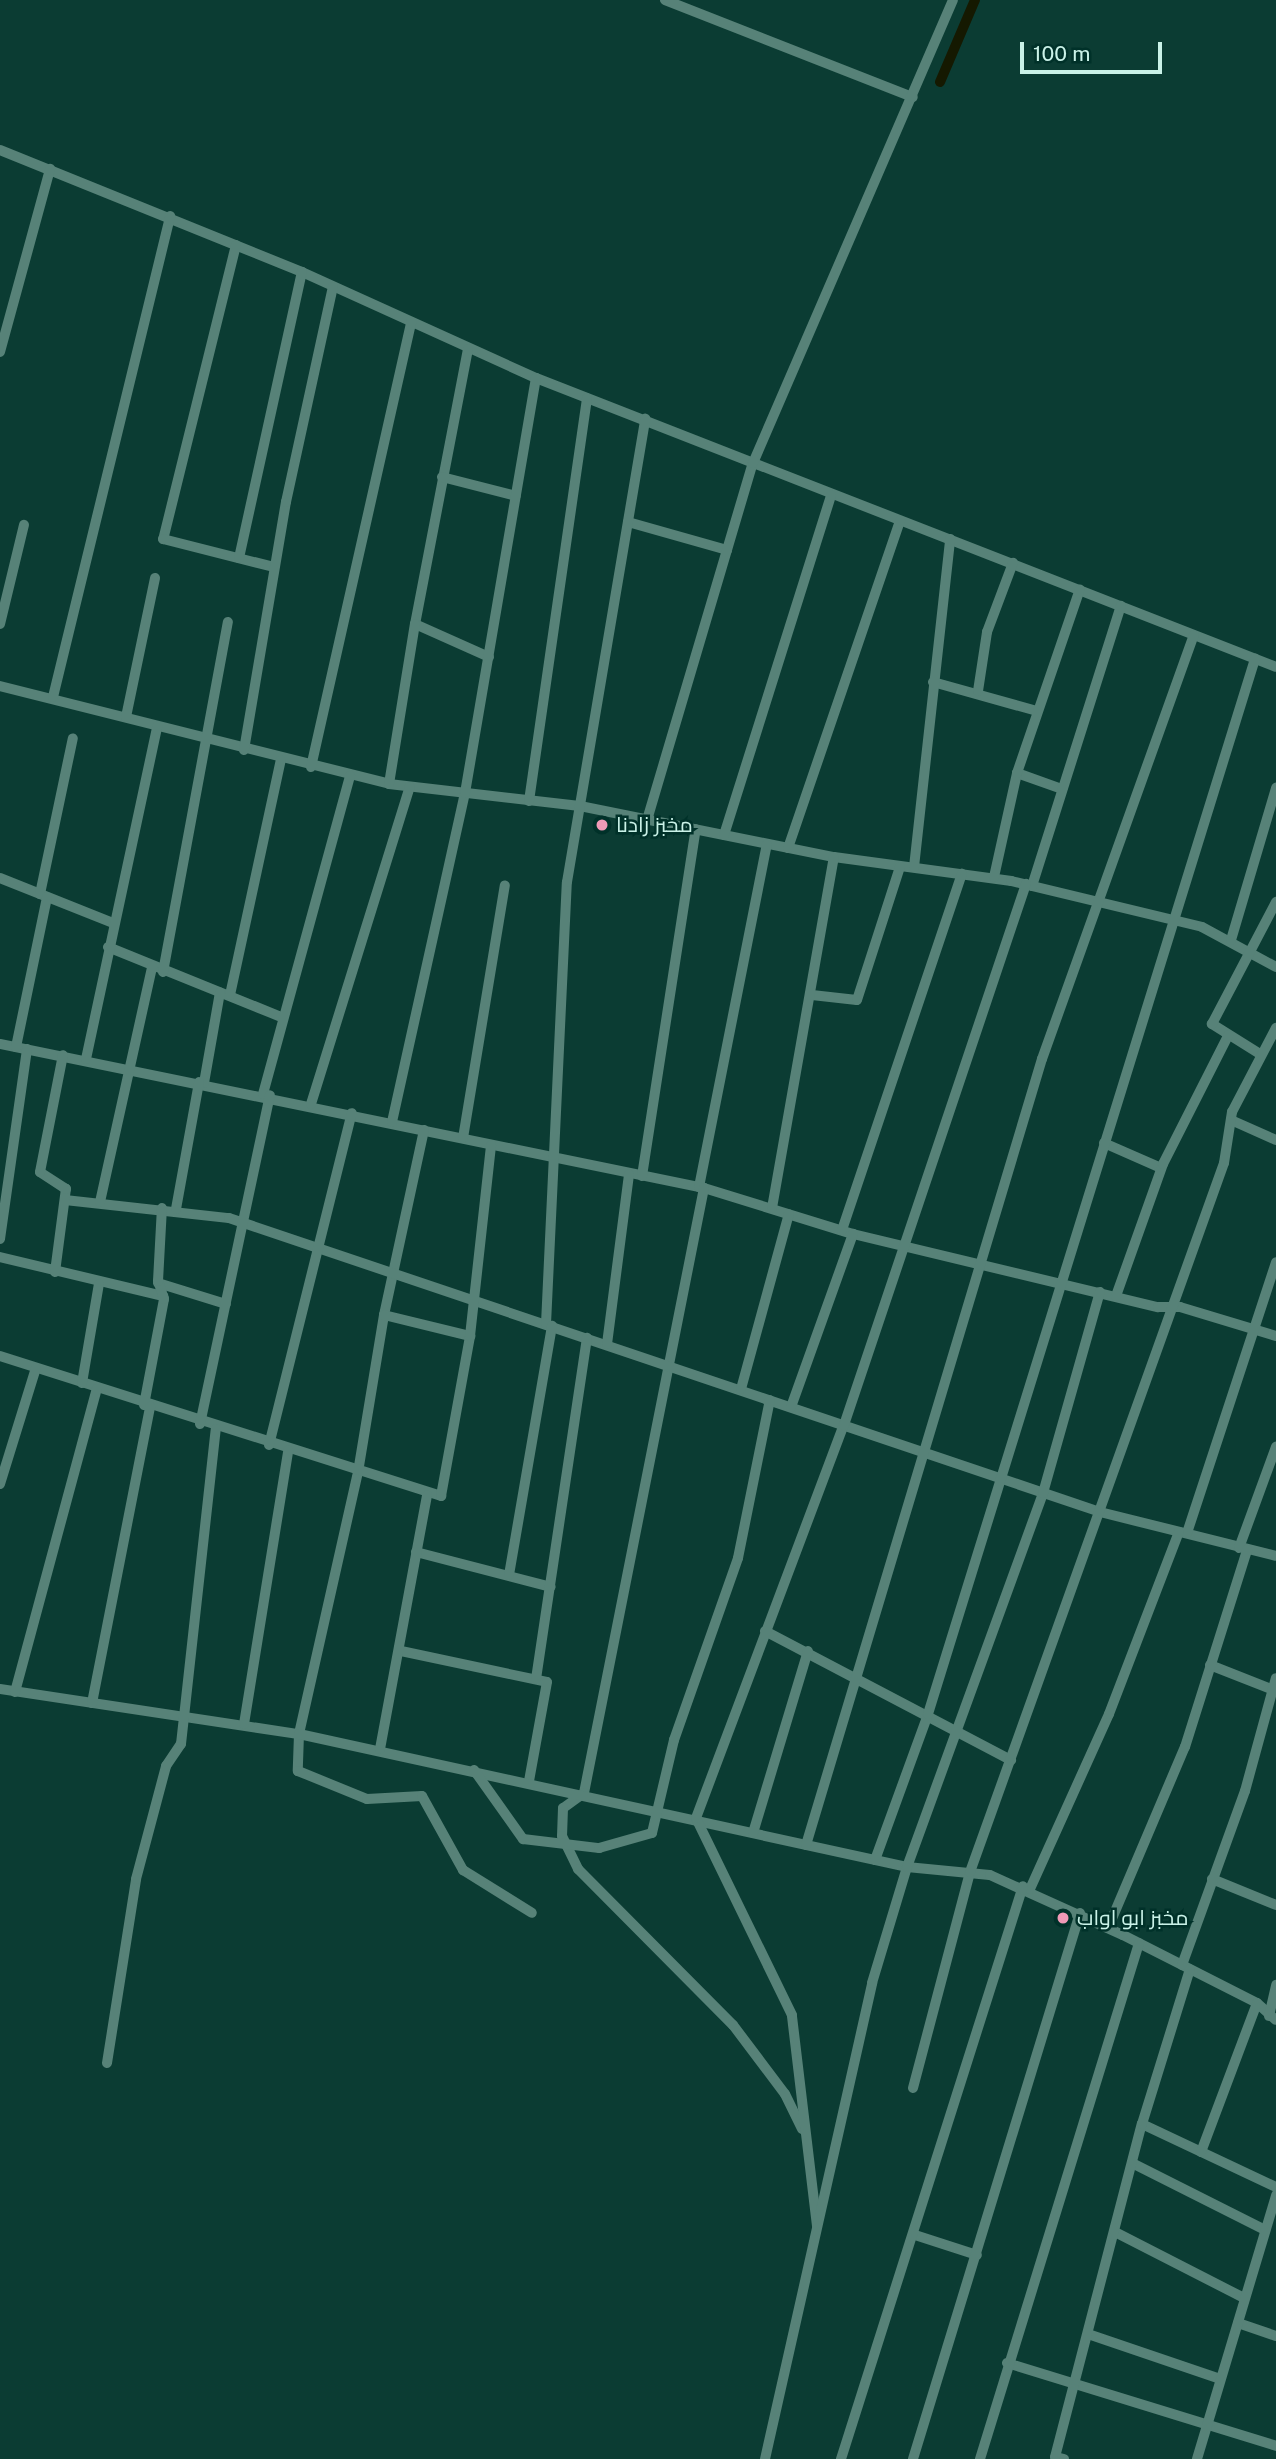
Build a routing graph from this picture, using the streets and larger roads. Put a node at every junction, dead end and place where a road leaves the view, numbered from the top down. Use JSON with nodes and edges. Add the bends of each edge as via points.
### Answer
{"nodes":[{"id":1,"x":665,"y":0,"type":"edge"},
{"id":2,"x":953,"y":0,"type":"edge"},
{"id":3,"x":913,"y":97,"type":"junction"},
{"id":4,"x":0,"y":150,"type":"edge"},
{"id":5,"x":50,"y":169,"type":"junction"},
{"id":6,"x":170,"y":216,"type":"junction"},
{"id":7,"x":236,"y":245,"type":"junction"},
{"id":8,"x":302,"y":272,"type":"junction"},
{"id":9,"x":333,"y":287,"type":"junction"},
{"id":10,"x":411,"y":322,"type":"junction"},
{"id":11,"x":468,"y":349,"type":"junction"},
{"id":12,"x":0,"y":352,"type":"edge"},
{"id":13,"x":537,"y":378,"type":"junction"},
{"id":14,"x":587,"y":397,"type":"junction"},
{"id":15,"x":645,"y":419,"type":"junction"},
{"id":16,"x":752,"y":463,"type":"junction"},
{"id":17,"x":442,"y":477,"type":"junction"},
{"id":18,"x":831,"y":495,"type":"junction"},
{"id":19,"x":516,"y":496,"type":"junction"},
{"id":20,"x":900,"y":521,"type":"junction"},
{"id":21,"x":628,"y":522,"type":"junction"},
{"id":22,"x":24,"y":525,"type":"dead end"},
{"id":23,"x":950,"y":539,"type":"junction"},
{"id":24,"x":727,"y":550,"type":"junction"},
{"id":25,"x":239,"y":558,"type":"junction"},
{"id":26,"x":1013,"y":563,"type":"junction"},
{"id":27,"x":274,"y":567,"type":"junction"},
{"id":28,"x":155,"y":578,"type":"dead end"},
{"id":29,"x":1080,"y":589,"type":"junction"},
{"id":30,"x":1121,"y":606,"type":"junction"},
{"id":31,"x":228,"y":622,"type":"dead end"},
{"id":32,"x":0,"y":624,"type":"edge"},
{"id":33,"x":415,"y":624,"type":"junction"},
{"id":34,"x":1194,"y":635,"type":"junction"},
{"id":35,"x":489,"y":657,"type":"junction"},
{"id":36,"x":1255,"y":659,"type":"junction"},
{"id":37,"x":1276,"y":667,"type":"edge"},
{"id":38,"x":933,"y":681,"type":"junction"},
{"id":39,"x":0,"y":686,"type":"edge"},
{"id":40,"x":978,"y":691,"type":"junction"},
{"id":41,"x":53,"y":697,"type":"junction"},
{"id":42,"x":1037,"y":711,"type":"junction"},
{"id":43,"x":125,"y":717,"type":"junction"},
{"id":44,"x":157,"y":727,"type":"junction"},
{"id":45,"x":73,"y":738,"type":"dead end"},
{"id":46,"x":209,"y":740,"type":"junction"},
{"id":47,"x":244,"y":750,"type":"junction"},
{"id":48,"x":281,"y":760,"type":"junction"},
{"id":49,"x":311,"y":767,"type":"junction"},
{"id":50,"x":1017,"y":773,"type":"junction"},
{"id":51,"x":351,"y":776,"type":"junction"},
{"id":52,"x":390,"y":784,"type":"junction"},
{"id":53,"x":410,"y":788,"type":"junction"},
{"id":54,"x":1276,"y":788,"type":"edge"},
{"id":55,"x":1062,"y":789,"type":"junction"},
{"id":56,"x":465,"y":793,"type":"junction"},
{"id":57,"x":529,"y":801,"type":"junction"},
{"id":58,"x":580,"y":806,"type":"junction"},
{"id":59,"x":647,"y":820,"type":"junction"},
{"id":60,"x":696,"y":829,"type":"junction"},
{"id":61,"x":724,"y":835,"type":"junction"},
{"id":62,"x":767,"y":845,"type":"junction"},
{"id":63,"x":788,"y":848,"type":"junction"},
{"id":64,"x":834,"y":857,"type":"junction"},
{"id":65,"x":900,"y":867,"type":"junction"},
{"id":66,"x":914,"y":867,"type":"junction"},
{"id":67,"x":962,"y":873,"type":"junction"},
{"id":68,"x":994,"y":877,"type":"junction"},
{"id":69,"x":0,"y":878,"type":"edge"},
{"id":70,"x":505,"y":885,"type":"dead end"},
{"id":71,"x":1029,"y":885,"type":"junction"},
{"id":72,"x":44,"y":896,"type":"junction"},
{"id":73,"x":1276,"y":902,"type":"edge"},
{"id":74,"x":1100,"y":904,"type":"junction"},
{"id":75,"x":1174,"y":921,"type":"junction"},
{"id":76,"x":113,"y":923,"type":"junction"},
{"id":77,"x":1231,"y":940,"type":"junction"},
{"id":78,"x":108,"y":947,"type":"junction"},
{"id":79,"x":1251,"y":950,"type":"junction"},
{"id":80,"x":152,"y":967,"type":"junction"},
{"id":81,"x":1276,"y":967,"type":"edge"},
{"id":82,"x":163,"y":972,"type":"junction"},
{"id":83,"x":225,"y":994,"type":"junction"},
{"id":84,"x":812,"y":995,"type":"junction"},
{"id":85,"x":281,"y":1017,"type":"junction"},
{"id":86,"x":1276,"y":1028,"type":"edge"},
{"id":87,"x":1228,"y":1036,"type":"junction"},
{"id":88,"x":0,"y":1044,"type":"edge"},
{"id":89,"x":22,"y":1048,"type":"junction"},
{"id":90,"x":1260,"y":1054,"type":"junction"},
{"id":91,"x":63,"y":1055,"type":"junction"},
{"id":92,"x":86,"y":1059,"type":"junction"},
{"id":93,"x":133,"y":1068,"type":"junction"},
{"id":94,"x":201,"y":1083,"type":"junction"},
{"id":95,"x":267,"y":1094,"type":"junction"},
{"id":96,"x":311,"y":1104,"type":"junction"},
{"id":97,"x":352,"y":1113,"type":"junction"},
{"id":98,"x":1231,"y":1120,"type":"junction"},
{"id":99,"x":392,"y":1122,"type":"junction"},
{"id":100,"x":424,"y":1130,"type":"junction"},
{"id":101,"x":463,"y":1138,"type":"junction"},
{"id":102,"x":1276,"y":1140,"type":"edge"},
{"id":103,"x":1104,"y":1143,"type":"junction"},
{"id":104,"x":491,"y":1145,"type":"junction"},
{"id":105,"x":554,"y":1159,"type":"junction"},
{"id":106,"x":1161,"y":1168,"type":"junction"},
{"id":107,"x":629,"y":1174,"type":"junction"},
{"id":108,"x":642,"y":1176,"type":"junction"},
{"id":109,"x":701,"y":1188,"type":"junction"},
{"id":110,"x":4,"y":1196,"type":"edge"},
{"id":111,"x":65,"y":1200,"type":"junction"},
{"id":112,"x":100,"y":1202,"type":"junction"},
{"id":113,"x":162,"y":1208,"type":"junction"},
{"id":114,"x":772,"y":1208,"type":"junction"},
{"id":115,"x":176,"y":1209,"type":"junction"},
{"id":116,"x":789,"y":1214,"type":"junction"},
{"id":117,"x":248,"y":1224,"type":"junction"},
{"id":118,"x":842,"y":1230,"type":"junction"},
{"id":119,"x":853,"y":1234,"type":"junction"},
{"id":120,"x":0,"y":1239,"type":"edge"},
{"id":121,"x":907,"y":1244,"type":"junction"},
{"id":122,"x":317,"y":1248,"type":"junction"},
{"id":123,"x":0,"y":1257,"type":"edge"},
{"id":124,"x":981,"y":1262,"type":"junction"},
{"id":125,"x":1276,"y":1262,"type":"edge"},
{"id":126,"x":55,"y":1272,"type":"junction"},
{"id":127,"x":392,"y":1274,"type":"junction"},
{"id":128,"x":1058,"y":1282,"type":"junction"},
{"id":129,"x":158,"y":1283,"type":"junction"},
{"id":130,"x":99,"y":1284,"type":"junction"},
{"id":131,"x":1100,"y":1292,"type":"junction"},
{"id":132,"x":163,"y":1296,"type":"junction"},
{"id":133,"x":1116,"y":1296,"type":"junction"},
{"id":134,"x":472,"y":1300,"type":"junction"},
{"id":135,"x":226,"y":1304,"type":"junction"},
{"id":136,"x":1169,"y":1306,"type":"junction"},
{"id":137,"x":384,"y":1315,"type":"junction"},
{"id":138,"x":549,"y":1325,"type":"junction"},
{"id":139,"x":1254,"y":1328,"type":"junction"},
{"id":140,"x":470,"y":1336,"type":"junction"},
{"id":141,"x":1276,"y":1336,"type":"edge"},
{"id":142,"x":587,"y":1338,"type":"junction"},
{"id":143,"x":607,"y":1345,"type":"junction"},
{"id":144,"x":0,"y":1356,"type":"edge"},
{"id":145,"x":670,"y":1366,"type":"junction"},
{"id":146,"x":36,"y":1368,"type":"junction"},
{"id":147,"x":82,"y":1383,"type":"junction"},
{"id":148,"x":97,"y":1389,"type":"junction"},
{"id":149,"x":741,"y":1389,"type":"junction"},
{"id":150,"x":770,"y":1400,"type":"junction"},
{"id":151,"x":147,"y":1406,"type":"junction"},
{"id":152,"x":791,"y":1407,"type":"junction"},
{"id":153,"x":200,"y":1424,"type":"junction"},
{"id":154,"x":844,"y":1425,"type":"junction"},
{"id":155,"x":216,"y":1429,"type":"junction"},
{"id":156,"x":269,"y":1445,"type":"junction"},
{"id":157,"x":1276,"y":1447,"type":"edge"},
{"id":158,"x":288,"y":1451,"type":"junction"},
{"id":159,"x":922,"y":1452,"type":"junction"},
{"id":160,"x":358,"y":1472,"type":"junction"},
{"id":161,"x":1002,"y":1477,"type":"junction"},
{"id":162,"x":0,"y":1484,"type":"edge"},
{"id":163,"x":1043,"y":1493,"type":"junction"},
{"id":164,"x":427,"y":1495,"type":"junction"},
{"id":165,"x":1100,"y":1512,"type":"junction"},
{"id":166,"x":1183,"y":1532,"type":"junction"},
{"id":167,"x":1243,"y":1549,"type":"junction"},
{"id":168,"x":416,"y":1552,"type":"junction"},
{"id":169,"x":1276,"y":1556,"type":"edge"},
{"id":170,"x":509,"y":1576,"type":"junction"},
{"id":171,"x":551,"y":1587,"type":"junction"},
{"id":172,"x":765,"y":1631,"type":"junction"},
{"id":173,"x":401,"y":1651,"type":"junction"},
{"id":174,"x":808,"y":1651,"type":"junction"},
{"id":175,"x":1210,"y":1665,"type":"junction"},
{"id":176,"x":856,"y":1674,"type":"junction"},
{"id":177,"x":536,"y":1679,"type":"junction"},
{"id":178,"x":1275,"y":1686,"type":"edge"},
{"id":179,"x":0,"y":1689,"type":"edge"},
{"id":180,"x":15,"y":1692,"type":"junction"},
{"id":181,"x":93,"y":1703,"type":"junction"},
{"id":182,"x":928,"y":1714,"type":"junction"},
{"id":183,"x":180,"y":1715,"type":"junction"},
{"id":184,"x":244,"y":1724,"type":"junction"},
{"id":185,"x":958,"y":1732,"type":"junction"},
{"id":186,"x":299,"y":1734,"type":"junction"},
{"id":187,"x":380,"y":1749,"type":"junction"},
{"id":188,"x":1011,"y":1760,"type":"junction"},
{"id":189,"x":474,"y":1770,"type":"junction"},
{"id":190,"x":529,"y":1781,"type":"junction"},
{"id":191,"x":584,"y":1793,"type":"junction"},
{"id":192,"x":656,"y":1808,"type":"junction"},
{"id":193,"x":696,"y":1818,"type":"junction"},
{"id":194,"x":753,"y":1833,"type":"junction"},
{"id":195,"x":806,"y":1845,"type":"junction"},
{"id":196,"x":570,"y":1847,"type":"junction"},
{"id":197,"x":876,"y":1860,"type":"junction"},
{"id":198,"x":907,"y":1867,"type":"junction"},
{"id":199,"x":970,"y":1872,"type":"junction"},
{"id":200,"x":1212,"y":1880,"type":"junction"},
{"id":201,"x":1027,"y":1888,"type":"junction"},
{"id":202,"x":1276,"y":1905,"type":"edge"},
{"id":203,"x":532,"y":1913,"type":"dead end"},
{"id":204,"x":1080,"y":1913,"type":"junction"},
{"id":205,"x":1108,"y":1928,"type":"junction"},
{"id":206,"x":1139,"y":1943,"type":"junction"},
{"id":207,"x":1186,"y":1967,"type":"junction"},
{"id":208,"x":1276,"y":1985,"type":"edge"},
{"id":209,"x":1258,"y":2003,"type":"junction"},
{"id":210,"x":1272,"y":2018,"type":"edge"},
{"id":211,"x":107,"y":2063,"type":"dead end"},
{"id":212,"x":913,"y":2088,"type":"dead end"},
{"id":213,"x":1142,"y":2124,"type":"junction"},
{"id":214,"x":804,"y":2132,"type":"junction"},
{"id":215,"x":1201,"y":2152,"type":"junction"},
{"id":216,"x":1132,"y":2163,"type":"junction"},
{"id":217,"x":1276,"y":2187,"type":"edge"},
{"id":218,"x":1276,"y":2196,"type":"edge"},
{"id":219,"x":817,"y":2226,"type":"junction"},
{"id":220,"x":1265,"y":2230,"type":"junction"},
{"id":221,"x":1115,"y":2232,"type":"junction"},
{"id":222,"x":915,"y":2235,"type":"junction"},
{"id":223,"x":977,"y":2255,"type":"junction"},
{"id":224,"x":1244,"y":2298,"type":"junction"},
{"id":225,"x":1238,"y":2323,"type":"junction"},
{"id":226,"x":1088,"y":2334,"type":"junction"},
{"id":227,"x":1276,"y":2336,"type":"edge"},
{"id":228,"x":1007,"y":2363,"type":"junction"},
{"id":229,"x":1220,"y":2379,"type":"junction"},
{"id":230,"x":1075,"y":2384,"type":"junction"},
{"id":231,"x":1207,"y":2426,"type":"junction"},
{"id":232,"x":1276,"y":2446,"type":"edge"},
{"id":233,"x":765,"y":2459,"type":"edge"},
{"id":234,"x":841,"y":2459,"type":"edge"},
{"id":235,"x":913,"y":2459,"type":"edge"},
{"id":236,"x":981,"y":2459,"type":"edge"},
{"id":237,"x":1064,"y":2459,"type":"edge"},
{"id":238,"x":1197,"y":2459,"type":"edge"}],
"edges":[{"from":1,"to":3,"type":"street"},
{"from":2,"to":3,"type":"street"},
{"from":3,"to":16,"type":"street"},
{"from":4,"to":5,"type":"street"},
{"from":5,"to":6,"type":"street"},
{"from":5,"to":12,"type":"street"},
{"from":6,"to":7,"type":"street"},
{"from":6,"to":41,"type":"street"},
{"from":7,"to":8,"type":"street"},
{"from":7,"to":25,"type":"street","via":[[163,539]]},
{"from":8,"to":9,"type":"street"},
{"from":8,"to":25,"type":"street"},
{"from":9,"to":10,"type":"street"},
{"from":9,"to":27,"type":"street"},
{"from":10,"to":11,"type":"street"},
{"from":10,"to":49,"type":"street"},
{"from":11,"to":13,"type":"street"},
{"from":11,"to":17,"type":"street"},
{"from":13,"to":14,"type":"street"},
{"from":13,"to":19,"type":"street"},
{"from":14,"to":15,"type":"street"},
{"from":14,"to":57,"type":"street"},
{"from":15,"to":16,"type":"street"},
{"from":15,"to":21,"type":"street"},
{"from":16,"to":18,"type":"street"},
{"from":16,"to":24,"type":"street"},
{"from":17,"to":19,"type":"street"},
{"from":17,"to":33,"type":"street"},
{"from":18,"to":20,"type":"street"},
{"from":18,"to":61,"type":"street"},
{"from":19,"to":35,"type":"street"},
{"from":20,"to":23,"type":"street"},
{"from":20,"to":63,"type":"street"},
{"from":21,"to":24,"type":"street"},
{"from":21,"to":58,"type":"street"},
{"from":22,"to":32,"type":"street"},
{"from":23,"to":26,"type":"street"},
{"from":23,"to":38,"type":"street"},
{"from":24,"to":59,"type":"street"},
{"from":25,"to":27,"type":"street"},
{"from":26,"to":29,"type":"street"},
{"from":26,"to":40,"type":"street","via":[[988,632]]},
{"from":27,"to":47,"type":"street"},
{"from":28,"to":43,"type":"street"},
{"from":29,"to":30,"type":"street"},
{"from":29,"to":42,"type":"street"},
{"from":30,"to":34,"type":"street"},
{"from":30,"to":55,"type":"street"},
{"from":31,"to":46,"type":"street"},
{"from":33,"to":35,"type":"street"},
{"from":33,"to":52,"type":"street"},
{"from":34,"to":36,"type":"street"},
{"from":34,"to":74,"type":"street"},
{"from":35,"to":56,"type":"street"},
{"from":36,"to":37,"type":"street"},
{"from":36,"to":75,"type":"street"},
{"from":38,"to":40,"type":"street"},
{"from":38,"to":66,"type":"street"},
{"from":39,"to":41,"type":"street"},
{"from":40,"to":42,"type":"street"},
{"from":41,"to":43,"type":"street"},
{"from":42,"to":50,"type":"street"},
{"from":43,"to":44,"type":"street"},
{"from":44,"to":46,"type":"street"},
{"from":44,"to":76,"type":"street"},
{"from":45,"to":72,"type":"street"},
{"from":46,"to":47,"type":"street"},
{"from":46,"to":82,"type":"street"},
{"from":47,"to":48,"type":"street"},
{"from":48,"to":49,"type":"street"},
{"from":48,"to":83,"type":"street"},
{"from":49,"to":51,"type":"street"},
{"from":50,"to":55,"type":"street"},
{"from":50,"to":68,"type":"street"},
{"from":51,"to":52,"type":"street"},
{"from":51,"to":85,"type":"street"},
{"from":52,"to":53,"type":"street"},
{"from":53,"to":56,"type":"street"},
{"from":53,"to":96,"type":"street"},
{"from":54,"to":77,"type":"street"},
{"from":55,"to":71,"type":"street"},
{"from":56,"to":57,"type":"street"},
{"from":56,"to":99,"type":"street"},
{"from":57,"to":58,"type":"street"},
{"from":58,"to":59,"type":"street"},
{"from":58,"to":105,"type":"street","via":[[567,882]]},
{"from":59,"to":60,"type":"street"},
{"from":60,"to":61,"type":"street"},
{"from":60,"to":108,"type":"street"},
{"from":61,"to":62,"type":"street"},
{"from":62,"to":63,"type":"street"},
{"from":62,"to":109,"type":"street"},
{"from":63,"to":64,"type":"street"},
{"from":64,"to":65,"type":"street"},
{"from":64,"to":84,"type":"street"},
{"from":65,"to":66,"type":"street"},
{"from":65,"to":84,"type":"street","via":[[857,1000]]},
{"from":66,"to":67,"type":"street"},
{"from":67,"to":68,"type":"street"},
{"from":67,"to":118,"type":"street"},
{"from":68,"to":71,"type":"street"},
{"from":69,"to":72,"type":"street"},
{"from":70,"to":101,"type":"street"},
{"from":71,"to":74,"type":"street"},
{"from":71,"to":121,"type":"street"},
{"from":72,"to":76,"type":"street"},
{"from":72,"to":89,"type":"street"},
{"from":73,"to":79,"type":"street"},
{"from":74,"to":75,"type":"street"},
{"from":74,"to":124,"type":"street","via":[[1042,1059]]},
{"from":75,"to":77,"type":"street"},
{"from":75,"to":103,"type":"street"},
{"from":76,"to":78,"type":"street"},
{"from":77,"to":79,"type":"street"},
{"from":78,"to":80,"type":"street"},
{"from":78,"to":92,"type":"street"},
{"from":79,"to":81,"type":"street"},
{"from":79,"to":87,"type":"street","via":[[1212,1024]]},
{"from":80,"to":82,"type":"street"},
{"from":80,"to":93,"type":"street"},
{"from":82,"to":83,"type":"street"},
{"from":83,"to":85,"type":"street"},
{"from":83,"to":94,"type":"street"},
{"from":84,"to":114,"type":"street"},
{"from":85,"to":95,"type":"street"},
{"from":86,"to":90,"type":"street"},
{"from":87,"to":90,"type":"street"},
{"from":87,"to":106,"type":"street"},
{"from":88,"to":89,"type":"street"},
{"from":89,"to":91,"type":"street"},
{"from":89,"to":110,"type":"street"},
{"from":90,"to":98,"type":"street"},
{"from":91,"to":92,"type":"street"},
{"from":91,"to":111,"type":"street","via":[[40,1172],[66,1189]]},
{"from":92,"to":93,"type":"street"},
{"from":93,"to":94,"type":"street"},
{"from":93,"to":112,"type":"street"},
{"from":94,"to":95,"type":"street"},
{"from":94,"to":115,"type":"street"},
{"from":95,"to":96,"type":"street"},
{"from":95,"to":117,"type":"street"},
{"from":96,"to":97,"type":"street"},
{"from":97,"to":99,"type":"street"},
{"from":97,"to":122,"type":"street"},
{"from":98,"to":102,"type":"street"},
{"from":98,"to":136,"type":"street","via":[[1224,1163]]},
{"from":99,"to":100,"type":"street"},
{"from":100,"to":101,"type":"street"},
{"from":100,"to":127,"type":"street"},
{"from":101,"to":104,"type":"street"},
{"from":103,"to":106,"type":"street"},
{"from":103,"to":128,"type":"street"},
{"from":104,"to":105,"type":"street"},
{"from":104,"to":134,"type":"street"},
{"from":105,"to":107,"type":"street"},
{"from":105,"to":138,"type":"street"},
{"from":106,"to":133,"type":"street"},
{"from":107,"to":108,"type":"street"},
{"from":107,"to":143,"type":"street"},
{"from":108,"to":109,"type":"street"},
{"from":109,"to":114,"type":"street"},
{"from":109,"to":145,"type":"street"},
{"from":110,"to":120,"type":"street"},
{"from":111,"to":112,"type":"street"},
{"from":111,"to":126,"type":"street"},
{"from":112,"to":113,"type":"street"},
{"from":113,"to":115,"type":"street"},
{"from":113,"to":129,"type":"street"},
{"from":114,"to":116,"type":"street"},
{"from":115,"to":117,"type":"street"},
{"from":116,"to":118,"type":"street"},
{"from":116,"to":149,"type":"street"},
{"from":117,"to":122,"type":"street"},
{"from":117,"to":135,"type":"street"},
{"from":118,"to":119,"type":"street"},
{"from":119,"to":121,"type":"street"},
{"from":119,"to":152,"type":"street"},
{"from":121,"to":124,"type":"street"},
{"from":121,"to":154,"type":"street"},
{"from":122,"to":127,"type":"street"},
{"from":122,"to":156,"type":"street"},
{"from":123,"to":126,"type":"street"},
{"from":124,"to":128,"type":"street"},
{"from":124,"to":159,"type":"street"},
{"from":125,"to":139,"type":"street"},
{"from":126,"to":130,"type":"street"},
{"from":127,"to":134,"type":"street"},
{"from":127,"to":137,"type":"street"},
{"from":128,"to":131,"type":"street"},
{"from":128,"to":161,"type":"street"},
{"from":129,"to":132,"type":"street"},
{"from":129,"to":135,"type":"street"},
{"from":130,"to":132,"type":"street"},
{"from":130,"to":147,"type":"street"},
{"from":131,"to":133,"type":"street"},
{"from":131,"to":163,"type":"street"},
{"from":132,"to":151,"type":"street"},
{"from":133,"to":136,"type":"street"},
{"from":134,"to":138,"type":"street"},
{"from":134,"to":140,"type":"street"},
{"from":135,"to":153,"type":"street"},
{"from":136,"to":139,"type":"street"},
{"from":136,"to":165,"type":"street"},
{"from":137,"to":140,"type":"street"},
{"from":137,"to":160,"type":"street"},
{"from":138,"to":142,"type":"street"},
{"from":138,"to":170,"type":"street"},
{"from":139,"to":141,"type":"street"},
{"from":139,"to":166,"type":"street"},
{"from":140,"to":164,"type":"street","via":[[443,1492]]},
{"from":142,"to":143,"type":"street"},
{"from":142,"to":171,"type":"street"},
{"from":143,"to":145,"type":"street"},
{"from":144,"to":146,"type":"street"},
{"from":145,"to":149,"type":"street"},
{"from":145,"to":191,"type":"street"},
{"from":146,"to":147,"type":"street"},
{"from":146,"to":162,"type":"street"},
{"from":147,"to":148,"type":"street"},
{"from":148,"to":151,"type":"street"},
{"from":148,"to":180,"type":"street"},
{"from":149,"to":150,"type":"street"},
{"from":150,"to":152,"type":"street"},
{"from":150,"to":192,"type":"street","via":[[738,1558]]},
{"from":151,"to":153,"type":"street"},
{"from":151,"to":181,"type":"street"},
{"from":152,"to":154,"type":"street"},
{"from":153,"to":155,"type":"street"},
{"from":154,"to":159,"type":"street"},
{"from":154,"to":172,"type":"street"},
{"from":155,"to":156,"type":"street"},
{"from":155,"to":183,"type":"street"},
{"from":156,"to":158,"type":"street"},
{"from":157,"to":167,"type":"street"},
{"from":158,"to":160,"type":"street"},
{"from":158,"to":184,"type":"street"},
{"from":159,"to":161,"type":"street"},
{"from":159,"to":176,"type":"street"},
{"from":160,"to":164,"type":"street"},
{"from":160,"to":186,"type":"street"},
{"from":161,"to":163,"type":"street"},
{"from":161,"to":182,"type":"street"},
{"from":163,"to":165,"type":"street"},
{"from":163,"to":185,"type":"street"},
{"from":164,"to":168,"type":"street"},
{"from":165,"to":166,"type":"street"},
{"from":165,"to":188,"type":"street"},
{"from":166,"to":167,"type":"street"},
{"from":166,"to":201,"type":"street","via":[[1109,1714]]},
{"from":167,"to":169,"type":"street"},
{"from":167,"to":175,"type":"street"},
{"from":168,"to":170,"type":"street"},
{"from":168,"to":173,"type":"street"},
{"from":170,"to":171,"type":"street"},
{"from":171,"to":177,"type":"street"},
{"from":172,"to":174,"type":"street"},
{"from":172,"to":193,"type":"street"},
{"from":173,"to":177,"type":"street"},
{"from":173,"to":187,"type":"street"},
{"from":174,"to":176,"type":"street"},
{"from":174,"to":194,"type":"street"},
{"from":175,"to":178,"type":"street"},
{"from":175,"to":205,"type":"street","via":[[1160,1813]]},
{"from":176,"to":182,"type":"street"},
{"from":176,"to":195,"type":"street"},
{"from":177,"to":190,"type":"street","via":[[547,1682]]},
{"from":178,"to":200,"type":"street"},
{"from":179,"to":180,"type":"street"},
{"from":180,"to":181,"type":"street"},
{"from":181,"to":183,"type":"street"},
{"from":182,"to":185,"type":"street"},
{"from":182,"to":197,"type":"street"},
{"from":183,"to":184,"type":"street"},
{"from":183,"to":211,"type":"street","via":[[181,1744],[166,1766],[136,1879]]},
{"from":184,"to":186,"type":"street"},
{"from":185,"to":188,"type":"street"},
{"from":185,"to":198,"type":"street"},
{"from":186,"to":187,"type":"street"},
{"from":186,"to":203,"type":"street","via":[[298,1771],[367,1800],[422,1796],[463,1870]]},
{"from":187,"to":189,"type":"street"},
{"from":188,"to":199,"type":"street"},
{"from":189,"to":190,"type":"street"},
{"from":189,"to":196,"type":"street","via":[[523,1839]]},
{"from":190,"to":191,"type":"street"},
{"from":191,"to":192,"type":"street"},
{"from":191,"to":196,"type":"street","via":[[563,1808],[562,1836]]},
{"from":192,"to":193,"type":"street"},
{"from":192,"to":196,"type":"street","via":[[652,1833],[599,1849]]},
{"from":193,"to":194,"type":"street"},
{"from":193,"to":214,"type":"street","via":[[792,2015]]},
{"from":194,"to":195,"type":"street"},
{"from":195,"to":197,"type":"street"},
{"from":196,"to":214,"type":"street","via":[[578,1869],[733,2025],[785,2094]]},
{"from":197,"to":198,"type":"street"},
{"from":198,"to":199,"type":"street"},
{"from":198,"to":219,"type":"street","via":[[872,1983]]},
{"from":199,"to":201,"type":"street"},
{"from":199,"to":212,"type":"street"},
{"from":200,"to":202,"type":"street"},
{"from":200,"to":207,"type":"street"},
{"from":201,"to":204,"type":"street"},
{"from":201,"to":222,"type":"street"},
{"from":204,"to":205,"type":"street"},
{"from":204,"to":223,"type":"street"},
{"from":205,"to":206,"type":"street"},
{"from":206,"to":207,"type":"street"},
{"from":206,"to":228,"type":"street"},
{"from":207,"to":209,"type":"street"},
{"from":207,"to":213,"type":"street"},
{"from":208,"to":210,"type":"street"},
{"from":209,"to":210,"type":"street"},
{"from":209,"to":215,"type":"street"},
{"from":213,"to":215,"type":"street"},
{"from":213,"to":216,"type":"street"},
{"from":214,"to":219,"type":"street"},
{"from":215,"to":217,"type":"street"},
{"from":216,"to":220,"type":"street"},
{"from":216,"to":221,"type":"street"},
{"from":218,"to":220,"type":"street"},
{"from":219,"to":233,"type":"street"},
{"from":220,"to":224,"type":"street"},
{"from":221,"to":224,"type":"street"},
{"from":221,"to":226,"type":"street"},
{"from":222,"to":223,"type":"street"},
{"from":222,"to":234,"type":"street"},
{"from":223,"to":235,"type":"street"},
{"from":224,"to":225,"type":"street"},
{"from":225,"to":227,"type":"street"},
{"from":225,"to":229,"type":"street"},
{"from":226,"to":229,"type":"street"},
{"from":226,"to":230,"type":"street"},
{"from":228,"to":230,"type":"street"},
{"from":228,"to":236,"type":"street"},
{"from":229,"to":231,"type":"street"},
{"from":230,"to":231,"type":"street"},
{"from":230,"to":237,"type":"street","via":[[1055,2457]]},
{"from":231,"to":232,"type":"street"},
{"from":231,"to":238,"type":"street"}]}
